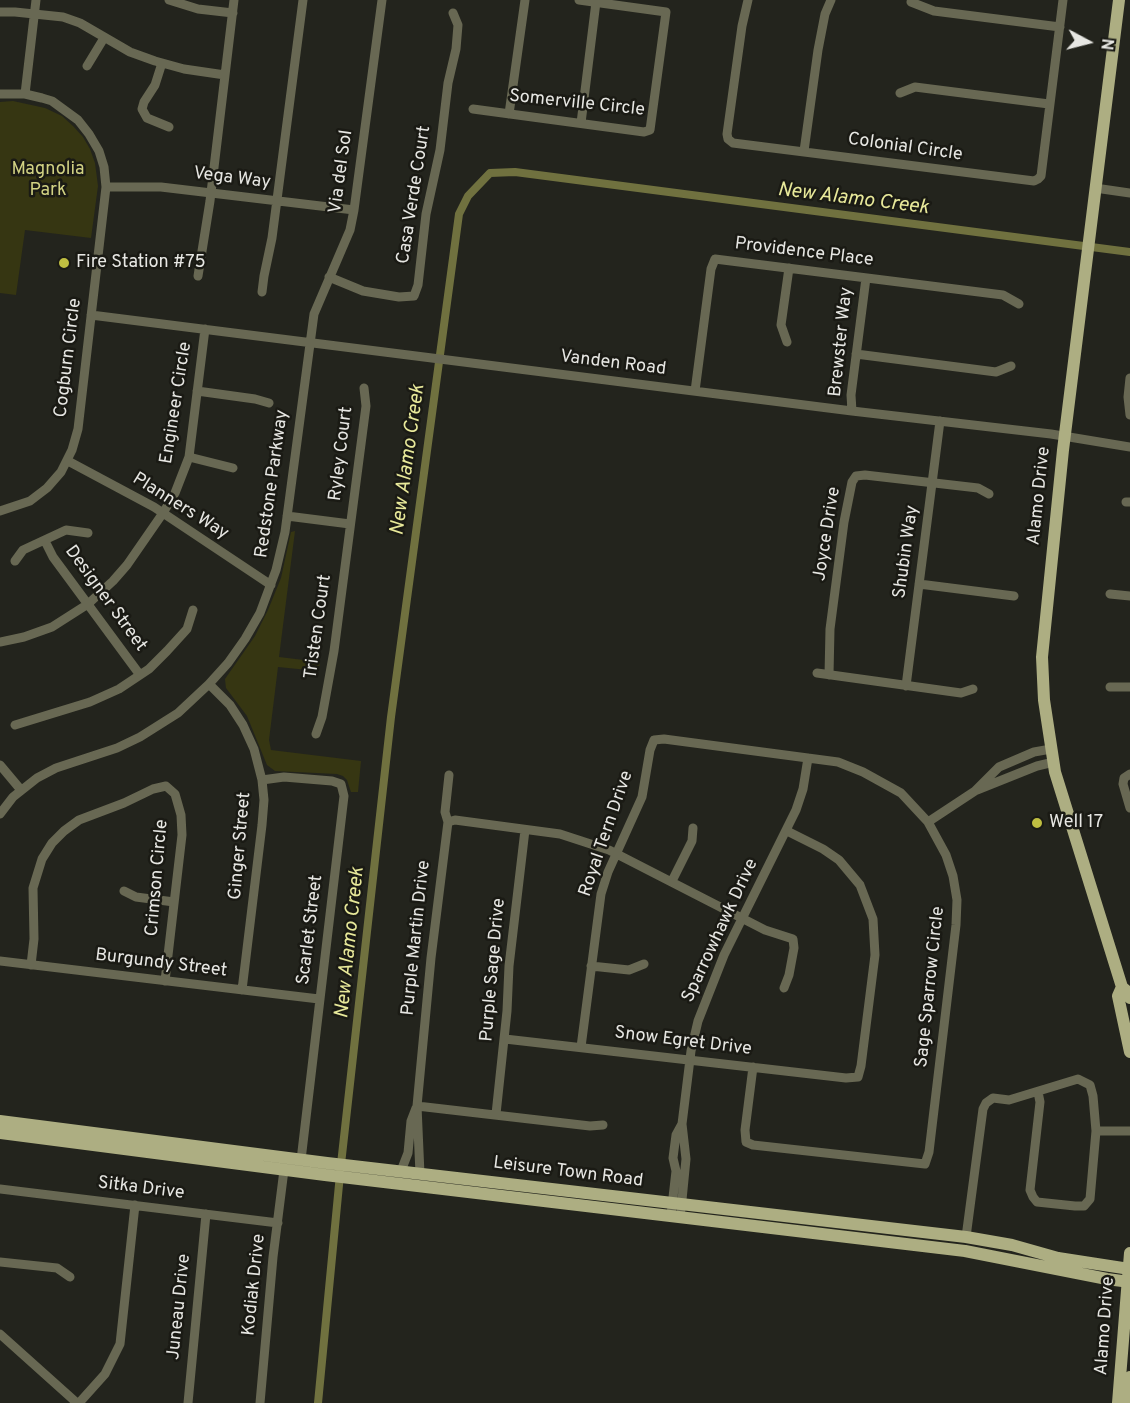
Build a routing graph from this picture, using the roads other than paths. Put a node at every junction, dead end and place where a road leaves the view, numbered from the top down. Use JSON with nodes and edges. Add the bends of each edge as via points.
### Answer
{"nodes":[{"id":1,"x":36,"y":0,"type":"edge"},
{"id":2,"x":169,"y":0,"type":"edge"},
{"id":3,"x":234,"y":0,"type":"edge"},
{"id":4,"x":303,"y":0,"type":"edge"},
{"id":5,"x":382,"y":0,"type":"edge"},
{"id":6,"x":525,"y":0,"type":"edge"},
{"id":7,"x":579,"y":0,"type":"edge"},
{"id":8,"x":748,"y":0,"type":"edge"},
{"id":9,"x":831,"y":0,"type":"edge"},
{"id":10,"x":1063,"y":0,"type":"edge"},
{"id":11,"x":1119,"y":0,"type":"edge"},
{"id":12,"x":596,"y":2,"type":"junction"},
{"id":13,"x":912,"y":2,"type":"dead end"},
{"id":14,"x":0,"y":12,"type":"edge"},
{"id":15,"x":34,"y":13,"type":"junction"},
{"id":16,"x":233,"y":13,"type":"junction"},
{"id":17,"x":453,"y":13,"type":"dead end"},
{"id":18,"x":1060,"y":27,"type":"junction"},
{"id":19,"x":104,"y":38,"type":"junction"},
{"id":20,"x":162,"y":63,"type":"junction"},
{"id":21,"x":87,"y":66,"type":"dead end"},
{"id":22,"x":225,"y":75,"type":"junction"},
{"id":23,"x":900,"y":93,"type":"dead end"},
{"id":24,"x":0,"y":94,"type":"edge"},
{"id":25,"x":24,"y":94,"type":"junction"},
{"id":26,"x":1049,"y":104,"type":"junction"},
{"id":27,"x":473,"y":109,"type":"dead end"},
{"id":28,"x":509,"y":114,"type":"junction"},
{"id":29,"x":581,"y":123,"type":"junction"},
{"id":30,"x":169,"y":128,"type":"dead end"},
{"id":31,"x":804,"y":151,"type":"junction"},
{"id":32,"x":106,"y":187,"type":"junction"},
{"id":33,"x":1095,"y":188,"type":"junction"},
{"id":34,"x":211,"y":192,"type":"junction"},
{"id":35,"x":1130,"y":193,"type":"edge"},
{"id":36,"x":277,"y":201,"type":"junction"},
{"id":37,"x":354,"y":210,"type":"junction"},
{"id":38,"x":789,"y":268,"type":"junction"},
{"id":39,"x":198,"y":276,"type":"dead end"},
{"id":40,"x":329,"y":277,"type":"junction"},
{"id":41,"x":866,"y":278,"type":"junction"},
{"id":42,"x":262,"y":292,"type":"dead end"},
{"id":43,"x":1019,"y":304,"type":"dead end"},
{"id":44,"x":91,"y":315,"type":"junction"},
{"id":45,"x":205,"y":329,"type":"junction"},
{"id":46,"x":309,"y":342,"type":"junction"},
{"id":47,"x":787,"y":342,"type":"dead end"},
{"id":48,"x":856,"y":354,"type":"junction"},
{"id":49,"x":1011,"y":366,"type":"dead end"},
{"id":50,"x":1130,"y":378,"type":"edge"},
{"id":51,"x":364,"y":388,"type":"dead end"},
{"id":52,"x":197,"y":391,"type":"junction"},
{"id":53,"x":695,"y":391,"type":"junction"},
{"id":54,"x":269,"y":403,"type":"dead end"},
{"id":55,"x":852,"y":411,"type":"junction"},
{"id":56,"x":1130,"y":415,"type":"edge"},
{"id":57,"x":940,"y":422,"type":"junction"},
{"id":58,"x":1064,"y":436,"type":"junction"},
{"id":59,"x":1130,"y":447,"type":"edge"},
{"id":60,"x":189,"y":457,"type":"junction"},
{"id":61,"x":68,"y":461,"type":"junction"},
{"id":62,"x":233,"y":468,"type":"dead end"},
{"id":63,"x":932,"y":483,"type":"junction"},
{"id":64,"x":988,"y":494,"type":"dead end"},
{"id":65,"x":0,"y":511,"type":"edge"},
{"id":66,"x":163,"y":513,"type":"junction"},
{"id":67,"x":287,"y":516,"type":"junction"},
{"id":68,"x":350,"y":524,"type":"junction"},
{"id":69,"x":88,"y":533,"type":"dead end"},
{"id":70,"x":45,"y":542,"type":"junction"},
{"id":71,"x":15,"y":561,"type":"dead end"},
{"id":72,"x":919,"y":584,"type":"junction"},
{"id":73,"x":271,"y":585,"type":"junction"},
{"id":74,"x":1110,"y":594,"type":"dead end"},
{"id":75,"x":1014,"y":596,"type":"dead end"},
{"id":76,"x":1130,"y":596,"type":"edge"},
{"id":77,"x":88,"y":604,"type":"junction"},
{"id":78,"x":193,"y":610,"type":"dead end"},
{"id":79,"x":0,"y":642,"type":"edge"},
{"id":80,"x":817,"y":674,"type":"dead end"},
{"id":81,"x":140,"y":675,"type":"junction"},
{"id":82,"x":829,"y":675,"type":"junction"},
{"id":83,"x":209,"y":684,"type":"junction"},
{"id":84,"x":906,"y":686,"type":"junction"},
{"id":85,"x":1110,"y":687,"type":"dead end"},
{"id":86,"x":1130,"y":687,"type":"edge"},
{"id":87,"x":973,"y":689,"type":"dead end"},
{"id":88,"x":15,"y":725,"type":"dead end"},
{"id":89,"x":316,"y":734,"type":"dead end"},
{"id":90,"x":654,"y":740,"type":"joint"},
{"id":91,"x":1051,"y":749,"type":"junction"},
{"id":92,"x":808,"y":758,"type":"junction"},
{"id":93,"x":1054,"y":762,"type":"junction"},
{"id":94,"x":0,"y":765,"type":"edge"},
{"id":95,"x":1130,"y":774,"type":"edge"},
{"id":96,"x":449,"y":775,"type":"dead end"},
{"id":97,"x":262,"y":780,"type":"junction"},
{"id":98,"x":21,"y":790,"type":"junction"},
{"id":99,"x":975,"y":790,"type":"junction"},
{"id":100,"x":1130,"y":808,"type":"edge"},
{"id":101,"x":0,"y":814,"type":"edge"},
{"id":102,"x":448,"y":822,"type":"junction"},
{"id":103,"x":928,"y":822,"type":"junction"},
{"id":104,"x":693,"y":828,"type":"dead end"},
{"id":105,"x":525,"y":830,"type":"junction"},
{"id":106,"x":787,"y":831,"type":"junction"},
{"id":107,"x":617,"y":853,"type":"junction"},
{"id":108,"x":672,"y":881,"type":"junction"},
{"id":109,"x":124,"y":891,"type":"dead end"},
{"id":110,"x":174,"y":902,"type":"junction"},
{"id":111,"x":743,"y":918,"type":"junction"},
{"id":112,"x":0,"y":961,"type":"edge"},
{"id":113,"x":644,"y":964,"type":"dead end"},
{"id":114,"x":31,"y":965,"type":"junction"},
{"id":115,"x":591,"y":966,"type":"junction"},
{"id":116,"x":165,"y":981,"type":"junction"},
{"id":117,"x":784,"y":988,"type":"dead end"},
{"id":118,"x":242,"y":990,"type":"junction"},
{"id":119,"x":1126,"y":993,"type":"edge"},
{"id":120,"x":319,"y":999,"type":"junction"},
{"id":121,"x":505,"y":1039,"type":"junction"},
{"id":122,"x":581,"y":1047,"type":"junction"},
{"id":123,"x":1130,"y":1052,"type":"edge"},
{"id":124,"x":690,"y":1059,"type":"junction"},
{"id":125,"x":753,"y":1067,"type":"junction"},
{"id":126,"x":1038,"y":1092,"type":"junction"},
{"id":127,"x":417,"y":1106,"type":"junction"},
{"id":128,"x":496,"y":1114,"type":"junction"},
{"id":129,"x":0,"y":1121,"type":"edge"},
{"id":130,"x":603,"y":1125,"type":"dead end"},
{"id":131,"x":1096,"y":1131,"type":"junction"},
{"id":132,"x":1130,"y":1131,"type":"edge"},
{"id":133,"x":0,"y":1133,"type":"edge"},
{"id":134,"x":301,"y":1160,"type":"junction"},
{"id":135,"x":326,"y":1169,"type":"junction"},
{"id":136,"x":284,"y":1170,"type":"junction"},
{"id":137,"x":401,"y":1171,"type":"junction"},
{"id":138,"x":362,"y":1173,"type":"junction"},
{"id":139,"x":420,"y":1174,"type":"junction"},
{"id":140,"x":0,"y":1188,"type":"edge"},
{"id":141,"x":135,"y":1205,"type":"junction"},
{"id":142,"x":676,"y":1210,"type":"junction"},
{"id":143,"x":206,"y":1214,"type":"junction"},
{"id":144,"x":278,"y":1223,"type":"junction"},
{"id":145,"x":966,"y":1237,"type":"junction"},
{"id":146,"x":1130,"y":1253,"type":"edge"},
{"id":147,"x":0,"y":1262,"type":"edge"},
{"id":148,"x":1129,"y":1269,"type":"edge"},
{"id":149,"x":70,"y":1277,"type":"dead end"},
{"id":150,"x":1128,"y":1282,"type":"edge"},
{"id":151,"x":0,"y":1334,"type":"edge"},
{"id":152,"x":1130,"y":1377,"type":"edge"},
{"id":153,"x":78,"y":1403,"type":"edge"},
{"id":154,"x":188,"y":1403,"type":"edge"},
{"id":155,"x":260,"y":1403,"type":"edge"},
{"id":156,"x":1118,"y":1403,"type":"edge"},
{"id":157,"x":1128,"y":1403,"type":"edge"}],
"edges":[{"from":1,"to":15,"type":"street"},
{"from":2,"to":16,"type":"street","via":[[198,9]]},
{"from":3,"to":16,"type":"street"},
{"from":4,"to":36,"type":"street"},
{"from":5,"to":37,"type":"street","name":"Via del Sol"},
{"from":6,"to":28,"type":"street"},
{"from":7,"to":12,"type":"street","name":"Somerville Circle"},
{"from":8,"to":31,"type":"street","name":"Colonial Circle","via":[[728,139],[733,143]]},
{"from":9,"to":31,"type":"street","via":[[818,50]]},
{"from":10,"to":18,"type":"street","name":"Colonial Circle"},
{"from":11,"to":33,"type":"main road","name":"Alamo Drive"},
{"from":12,"to":29,"type":"street"},
{"from":12,"to":29,"type":"street","name":"Somerville Circle","via":[[663,10],[666,26],[650,130]]},
{"from":13,"to":18,"type":"street","via":[[934,11]]},
{"from":14,"to":15,"type":"street"},
{"from":15,"to":19,"type":"street","via":[[71,19]]},
{"from":15,"to":25,"type":"street"},
{"from":16,"to":22,"type":"street"},
{"from":17,"to":40,"type":"street","name":"Casa Verde Court","via":[[458,25],[456,49],[414,296],[363,291]]},
{"from":18,"to":26,"type":"street","name":"Colonial Circle"},
{"from":19,"to":20,"type":"street"},
{"from":19,"to":21,"type":"street"},
{"from":20,"to":22,"type":"street"},
{"from":20,"to":30,"type":"street","via":[[142,109],[147,118]]},
{"from":22,"to":34,"type":"street"},
{"from":23,"to":26,"type":"street","via":[[915,87]]},
{"from":24,"to":25,"type":"street","name":"Cogburn Circle"},
{"from":25,"to":32,"type":"street","name":"Cogburn Circle","via":[[52,101],[78,120],[99,152]]},
{"from":26,"to":31,"type":"street","name":"Colonial Circle","via":[[1041,176],[1034,181]]},
{"from":27,"to":28,"type":"street","name":"Somerville Circle"},
{"from":28,"to":29,"type":"street","name":"Somerville Circle"},
{"from":32,"to":34,"type":"street","name":"Vega Way"},
{"from":32,"to":44,"type":"street","name":"Cogburn Circle"},
{"from":33,"to":35,"type":"street"},
{"from":33,"to":58,"type":"main road","name":"Alamo Drive"},
{"from":34,"to":36,"type":"street","name":"Vega Way"},
{"from":34,"to":39,"type":"street"},
{"from":36,"to":37,"type":"street","name":"Vega Way"},
{"from":36,"to":42,"type":"street"},
{"from":37,"to":40,"type":"street","name":"Via del Sol","via":[[350,230]]},
{"from":38,"to":41,"type":"street","name":"Providence Place"},
{"from":38,"to":47,"type":"street","via":[[782,325]]},
{"from":38,"to":53,"type":"street","name":"Providence Place","via":[[715,259]]},
{"from":40,"to":46,"type":"street","name":"Via del Sol","via":[[314,314]]},
{"from":41,"to":43,"type":"street","name":"Providence Place","via":[[1003,295]]},
{"from":41,"to":48,"type":"street","name":"Brewster Way"},
{"from":44,"to":45,"type":"street","name":"Vanden Road"},
{"from":44,"to":61,"type":"street","name":"Cogburn Circle","via":[[78,429]]},
{"from":45,"to":46,"type":"street","name":"Vanden Road"},
{"from":45,"to":52,"type":"street","name":"Engineer Circle"},
{"from":46,"to":53,"type":"street","name":"Vanden Road"},
{"from":46,"to":67,"type":"street","name":"Redstone Parkway"},
{"from":48,"to":49,"type":"street","via":[[996,372]]},
{"from":48,"to":55,"type":"street","name":"Brewster Way"},
{"from":50,"to":56,"type":"street"},
{"from":51,"to":68,"type":"street","name":"Ryley Court","via":[[366,406]]},
{"from":52,"to":54,"type":"street"},
{"from":52,"to":60,"type":"street","name":"Engineer Circle"},
{"from":53,"to":55,"type":"street","name":"Vanden Road"},
{"from":55,"to":57,"type":"street","name":"Vanden Road"},
{"from":57,"to":58,"type":"street","name":"Vanden Road"},
{"from":57,"to":63,"type":"street","name":"Shubin Way"},
{"from":58,"to":59,"type":"street","name":"Vanden Road"},
{"from":58,"to":91,"type":"main road","name":"Alamo Drive","via":[[1042,657]]},
{"from":60,"to":62,"type":"street"},
{"from":60,"to":66,"type":"street","name":"Engineer Circle"},
{"from":61,"to":65,"type":"street","name":"Cogburn Circle","via":[[42,492],[23,504]]},
{"from":61,"to":66,"type":"street","name":"Planners Way"},
{"from":63,"to":64,"type":"street","via":[[978,488]]},
{"from":63,"to":72,"type":"street","name":"Shubin Way"},
{"from":63,"to":82,"type":"street","name":"Joyce Drive","via":[[865,475],[856,476],[852,482],[830,629]]},
{"from":66,"to":73,"type":"street","name":"Planners Way"},
{"from":66,"to":77,"type":"street","name":"Engineer Circle","via":[[127,565]]},
{"from":67,"to":68,"type":"street"},
{"from":67,"to":73,"type":"street","name":"Redstone Parkway"},
{"from":68,"to":89,"type":"street","name":"Tristen Court","via":[[334,651]]},
{"from":69,"to":70,"type":"street","via":[[66,530]]},
{"from":70,"to":71,"type":"street","via":[[23,550]]},
{"from":70,"to":77,"type":"street","name":"Designer Street"},
{"from":72,"to":75,"type":"street"},
{"from":72,"to":84,"type":"street","name":"Shubin Way"},
{"from":73,"to":83,"type":"street","name":"Redstone Parkway","via":[[245,639]]},
{"from":74,"to":76,"type":"street"},
{"from":77,"to":79,"type":"street","name":"Engineer Circle","via":[[52,627]]},
{"from":77,"to":81,"type":"street","name":"Designer Street"},
{"from":78,"to":81,"type":"street","via":[[187,629]]},
{"from":80,"to":82,"type":"street"},
{"from":81,"to":88,"type":"street","via":[[90,702]]},
{"from":82,"to":84,"type":"street"},
{"from":83,"to":97,"type":"street","name":"Ginger Street","via":[[243,725]]},
{"from":83,"to":98,"type":"street","name":"Redstone Parkway","via":[[178,713],[140,737],[98,756],[56,768]]},
{"from":84,"to":87,"type":"street","via":[[961,693]]},
{"from":85,"to":86,"type":"street"},
{"from":90,"to":92,"type":"street","name":"Sage Sparrow Circle"},
{"from":90,"to":107,"type":"street","name":"Royal Tern Drive","via":[[642,797]]},
{"from":91,"to":93,"type":"main road","name":"Alamo Drive"},
{"from":91,"to":99,"type":"street","via":[[999,767]]},
{"from":92,"to":103,"type":"street","name":"Sage Sparrow Circle","via":[[838,762],[884,782],[901,793]]},
{"from":92,"to":106,"type":"street","name":"Sparrowhawk Drive","via":[[803,789]]},
{"from":93,"to":99,"type":"street"},
{"from":93,"to":119,"type":"main road","name":"Alamo Drive"},
{"from":94,"to":98,"type":"street"},
{"from":95,"to":100,"type":"street","via":[[1123,784]]},
{"from":96,"to":102,"type":"street","name":"Purple Martin Drive","via":[[445,812]]},
{"from":97,"to":118,"type":"street","name":"Ginger Street","via":[[262,825]]},
{"from":97,"to":120,"type":"street","name":"Scarlet Street","via":[[302,778],[341,784],[344,796]]},
{"from":98,"to":101,"type":"street","name":"Redstone Parkway"},
{"from":99,"to":103,"type":"street"},
{"from":102,"to":105,"type":"street"},
{"from":102,"to":127,"type":"street","name":"Purple Martin Drive"},
{"from":103,"to":125,"type":"street","name":"Sage Sparrow Circle","via":[[946,855],[957,900],[925,1164],[746,1142]]},
{"from":104,"to":108,"type":"street","via":[[692,841]]},
{"from":105,"to":107,"type":"street","via":[[560,834]]},
{"from":105,"to":121,"type":"street","name":"Purple Sage Drive"},
{"from":106,"to":111,"type":"street","name":"Sparrowhawk Drive"},
{"from":106,"to":125,"type":"street","name":"Snow Egret Drive","via":[[839,860],[860,885],[873,919],[875,955],[861,1066],[858,1077],[846,1078]]},
{"from":107,"to":108,"type":"street"},
{"from":107,"to":115,"type":"street","name":"Royal Tern Drive","via":[[601,894]]},
{"from":108,"to":111,"type":"street"},
{"from":109,"to":110,"type":"street","via":[[136,897]]},
{"from":110,"to":114,"type":"street","name":"Crimson Circle","via":[[181,815],[175,794],[166,786],[79,820],[52,843],[33,888]]},
{"from":110,"to":116,"type":"street","name":"Crimson Circle"},
{"from":111,"to":117,"type":"street","via":[[793,939]]},
{"from":111,"to":124,"type":"street","name":"Sparrowhawk Drive","via":[[710,987]]},
{"from":112,"to":114,"type":"street","name":"Burgundy Street"},
{"from":113,"to":115,"type":"street","via":[[629,970]]},
{"from":114,"to":116,"type":"street","name":"Burgundy Street"},
{"from":115,"to":122,"type":"street","name":"Royal Tern Drive"},
{"from":116,"to":118,"type":"street","name":"Burgundy Street"},
{"from":118,"to":120,"type":"street","name":"Burgundy Street"},
{"from":119,"to":123,"type":"main road","name":"Alamo Drive"},
{"from":120,"to":134,"type":"street","name":"Scarlet Street"},
{"from":121,"to":122,"type":"street","name":"Snow Egret Drive"},
{"from":121,"to":128,"type":"street","name":"Purple Sage Drive"},
{"from":122,"to":124,"type":"street","name":"Snow Egret Drive"},
{"from":124,"to":125,"type":"street","name":"Snow Egret Drive"},
{"from":124,"to":142,"type":"street","name":"Sparrowhawk Drive","via":[[682,1124],[686,1159]]},
{"from":126,"to":131,"type":"street","via":[[1078,1079],[1086,1082],[1093,1096]]},
{"from":126,"to":131,"type":"street","via":[[1030,1190],[1037,1202],[1084,1206],[1090,1199]]},
{"from":126,"to":145,"type":"street","via":[[1009,1100],[993,1098],[983,1109]]},
{"from":127,"to":128,"type":"street"},
{"from":127,"to":137,"type":"street","name":"Purple Martin Drive"},
{"from":127,"to":139,"type":"street","name":"Purple Martin Drive"},
{"from":128,"to":130,"type":"street"},
{"from":129,"to":134,"type":"main road","name":"Leisure Town Road"},
{"from":131,"to":132,"type":"street"},
{"from":133,"to":136,"type":"main road","name":"Leisure Town Road"},
{"from":134,"to":135,"type":"main road","name":"Leisure Town Road"},
{"from":135,"to":136,"type":"main road","name":"Leisure Town Road"},
{"from":135,"to":138,"type":"main road","name":"Leisure Town Road"},
{"from":136,"to":144,"type":"street","name":"Kodiak Drive"},
{"from":137,"to":138,"type":"main road","name":"Leisure Town Road"},
{"from":137,"to":139,"type":"main road","name":"Leisure Town Road"},
{"from":138,"to":142,"type":"main road","name":"Leisure Town Road"},
{"from":139,"to":142,"type":"main road","name":"Leisure Town Road"},
{"from":140,"to":141,"type":"street","name":"Sitka Drive"},
{"from":141,"to":143,"type":"street","name":"Sitka Drive"},
{"from":141,"to":153,"type":"street","via":[[120,1344],[105,1374]]},
{"from":142,"to":145,"type":"main road","name":"Leisure Town Road"},
{"from":142,"to":150,"type":"main road","name":"Leisure Town Road","via":[[965,1251]]},
{"from":143,"to":144,"type":"street","name":"Sitka Drive"},
{"from":143,"to":154,"type":"street","name":"Juneau Drive"},
{"from":144,"to":155,"type":"street","name":"Kodiak Drive"},
{"from":145,"to":148,"type":"main road","name":"Leisure Town Road"},
{"from":146,"to":148,"type":"main road","name":"Alamo Drive"},
{"from":147,"to":149,"type":"street","via":[[57,1268]]},
{"from":148,"to":150,"type":"main road","name":"Alamo Drive"},
{"from":150,"to":156,"type":"main road","name":"Alamo Drive"},
{"from":151,"to":153,"type":"street"},
{"from":152,"to":157,"type":"main road","name":"Alamo Drive"}]}
